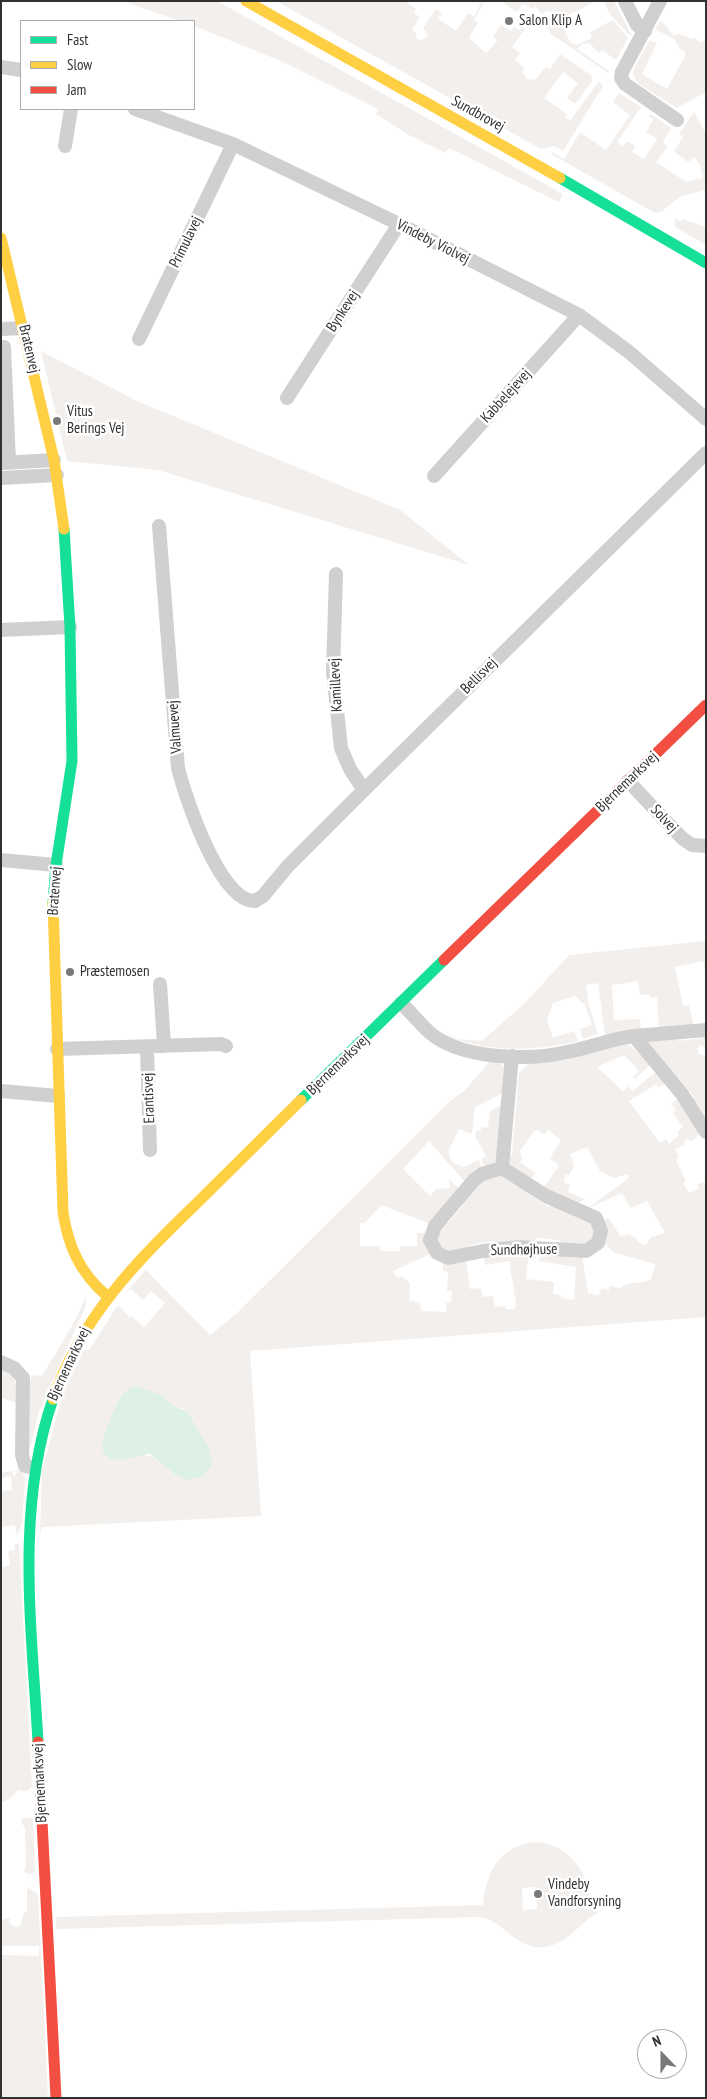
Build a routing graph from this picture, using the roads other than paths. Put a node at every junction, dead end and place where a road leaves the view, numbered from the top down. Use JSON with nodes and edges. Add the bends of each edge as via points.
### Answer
{"nodes":[{"id":1,"x":246,"y":1,"type":"edge"},
{"id":2,"x":625,"y":1,"type":"edge"},
{"id":3,"x":660,"y":1,"type":"edge"},
{"id":4,"x":645,"y":31,"type":"junction"},
{"id":5,"x":1,"y":67,"type":"edge"},
{"id":6,"x":20,"y":70,"type":"edge"},
{"id":7,"x":71,"y":110,"type":"edge"},
{"id":8,"x":138,"y":110,"type":"edge"},
{"id":9,"x":677,"y":120,"type":"dead end"},
{"id":10,"x":233,"y":144,"type":"junction"},
{"id":11,"x":65,"y":146,"type":"dead end"},
{"id":12,"x":399,"y":224,"type":"junction"},
{"id":13,"x":1,"y":238,"type":"edge"},
{"id":14,"x":706,"y":265,"type":"edge"},
{"id":15,"x":579,"y":315,"type":"junction"},
{"id":16,"x":24,"y":328,"type":"junction"},
{"id":17,"x":1,"y":329,"type":"edge"},
{"id":18,"x":139,"y":339,"type":"dead end"},
{"id":19,"x":4,"y":347,"type":"dead end"},
{"id":20,"x":287,"y":398,"type":"dead end"},
{"id":21,"x":706,"y":420,"type":"edge"},
{"id":22,"x":706,"y":453,"type":"edge"},
{"id":23,"x":54,"y":460,"type":"junction"},
{"id":24,"x":5,"y":462,"type":"edge"},
{"id":25,"x":57,"y":475,"type":"junction"},
{"id":26,"x":434,"y":476,"type":"dead end"},
{"id":27,"x":1,"y":478,"type":"edge"},
{"id":28,"x":159,"y":526,"type":"dead end"},
{"id":29,"x":336,"y":574,"type":"dead end"},
{"id":30,"x":70,"y":627,"type":"junction"},
{"id":31,"x":1,"y":630,"type":"edge"},
{"id":32,"x":706,"y":705,"type":"edge"},
{"id":33,"x":628,"y":781,"type":"junction"},
{"id":34,"x":364,"y":790,"type":"junction"},
{"id":35,"x":706,"y":846,"type":"edge"},
{"id":36,"x":1,"y":860,"type":"edge"},
{"id":37,"x":56,"y":865,"type":"junction"},
{"id":38,"x":255,"y":902,"type":"joint"},
{"id":39,"x":160,"y":984,"type":"dead end"},
{"id":40,"x":402,"y":1003,"type":"junction"},
{"id":41,"x":706,"y":1030,"type":"edge"},
{"id":42,"x":634,"y":1036,"type":"junction"},
{"id":43,"x":164,"y":1046,"type":"junction"},
{"id":44,"x":226,"y":1046,"type":"dead end"},
{"id":45,"x":147,"y":1047,"type":"junction"},
{"id":46,"x":57,"y":1050,"type":"junction"},
{"id":47,"x":512,"y":1056,"type":"junction"},
{"id":48,"x":1,"y":1091,"type":"edge"},
{"id":49,"x":58,"y":1096,"type":"junction"},
{"id":50,"x":706,"y":1132,"type":"edge"},
{"id":51,"x":150,"y":1150,"type":"dead end"},
{"id":52,"x":502,"y":1168,"type":"junction"},
{"id":53,"x":107,"y":1296,"type":"junction"},
{"id":54,"x":4,"y":1363,"type":"edge"},
{"id":55,"x":34,"y":1468,"type":"junction"},
{"id":56,"x":56,"y":2098,"type":"edge"}],
"edges":[{"from":1,"to":14,"type":"street","name":"Sundbrovej","via":[[541,166]]},
{"from":2,"to":4,"type":"street","via":[[637,25]]},
{"from":3,"to":4,"type":"street"},
{"from":4,"to":9,"type":"street","via":[[621,78]]},
{"from":5,"to":6,"type":"street"},
{"from":7,"to":11,"type":"street"},
{"from":8,"to":10,"type":"street","name":"Vindeby Violvej"},
{"from":10,"to":12,"type":"street","name":"Vindeby Violvej"},
{"from":10,"to":18,"type":"street","name":"Primulavej"},
{"from":12,"to":15,"type":"street","name":"Vindeby Violvej"},
{"from":12,"to":20,"type":"street","name":"Bynkevej"},
{"from":13,"to":16,"type":"street","name":"Bratenvej"},
{"from":15,"to":21,"type":"street","name":"Vindeby Violvej","via":[[629,352]]},
{"from":15,"to":26,"type":"street","name":"Kabbelejevej"},
{"from":16,"to":17,"type":"street"},
{"from":16,"to":23,"type":"street","name":"Bratenvej"},
{"from":19,"to":24,"type":"street","name":"Bratenvej"},
{"from":22,"to":34,"type":"street","name":"Bellisvej"},
{"from":23,"to":24,"type":"street","name":"Bratenvej"},
{"from":23,"to":25,"type":"street","name":"Bratenvej"},
{"from":25,"to":27,"type":"street"},
{"from":25,"to":30,"type":"street","name":"Bratenvej"},
{"from":28,"to":38,"type":"street","name":"Valmuevej","via":[[178,768],[201,837],[219,869],[242,899]]},
{"from":29,"to":34,"type":"street","name":"Kamillevej","via":[[333,672],[341,748]]},
{"from":30,"to":31,"type":"street"},
{"from":30,"to":37,"type":"street","name":"Bratenvej","via":[[72,761]]},
{"from":32,"to":33,"type":"street","name":"Bjernemarksvej"},
{"from":33,"to":35,"type":"street","name":"Solvej","via":[[682,838],[692,845]]},
{"from":33,"to":40,"type":"street","name":"Bjernemarksvej"},
{"from":34,"to":38,"type":"street","name":"Bellisvej"},
{"from":36,"to":37,"type":"street"},
{"from":37,"to":46,"type":"street","name":"Bratenvej","via":[[53,909]]},
{"from":39,"to":43,"type":"street"},
{"from":40,"to":47,"type":"street","via":[[432,1035],[449,1045],[474,1052]]},
{"from":40,"to":53,"type":"street","name":"Bjernemarksvej","via":[[151,1248]]},
{"from":41,"to":42,"type":"street"},
{"from":42,"to":47,"type":"street","via":[[554,1055]]},
{"from":42,"to":50,"type":"street","via":[[682,1094]]},
{"from":43,"to":44,"type":"street"},
{"from":43,"to":45,"type":"street"},
{"from":45,"to":46,"type":"street"},
{"from":45,"to":51,"type":"street","name":"Erantisvej"},
{"from":46,"to":49,"type":"street","name":"Bratenvej"},
{"from":47,"to":52,"type":"street"},
{"from":48,"to":49,"type":"street"},
{"from":49,"to":53,"type":"street","name":"Bratenvej","via":[[63,1212],[67,1234],[78,1263]]},
{"from":52,"to":52,"type":"street","name":"Sundhøjhuse","via":[[478,1176],[435,1226],[430,1240],[437,1253],[453,1258],[518,1247],[582,1251],[598,1243],[601,1231],[596,1218],[546,1196]]},
{"from":53,"to":55,"type":"street","name":"Bjernemarksvej","via":[[82,1334],[58,1383]]},
{"from":54,"to":55,"type":"street","name":"Bjernemarksvej","via":[[23,1378],[22,1455],[25,1466]]},
{"from":55,"to":56,"type":"street","name":"Bjernemarksvej","via":[[29,1565]]}]}
